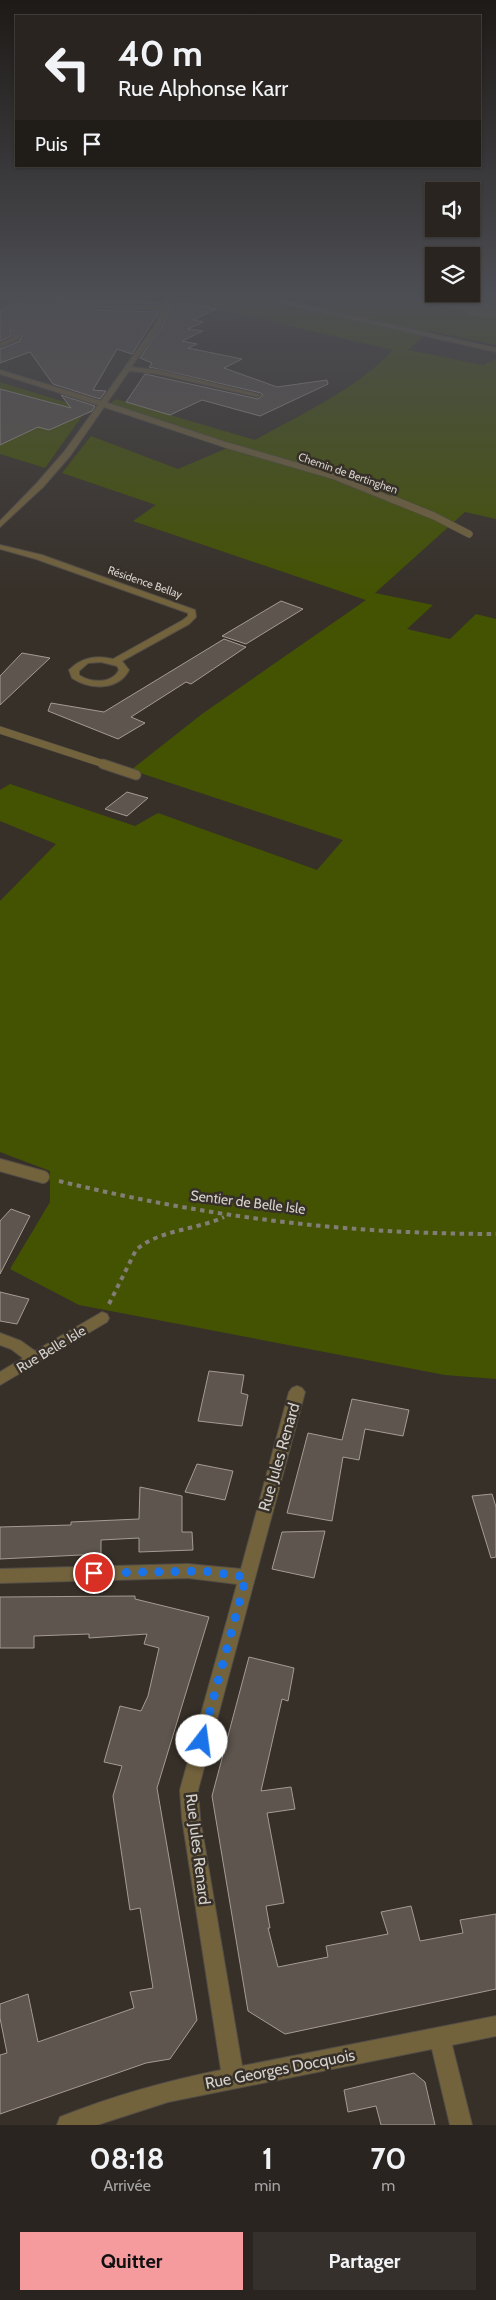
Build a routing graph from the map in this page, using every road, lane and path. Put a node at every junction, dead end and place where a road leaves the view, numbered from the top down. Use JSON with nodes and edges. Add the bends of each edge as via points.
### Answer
{"nodes":[{"id":1,"x":71,"y":394,"type":"edge"},
{"id":2,"x":110,"y":394,"type":"edge"},
{"id":3,"x":254,"y":394,"type":"edge"},
{"id":4,"x":258,"y":395,"type":"dead end"},
{"id":5,"x":103,"y":404,"type":"junction"},
{"id":6,"x":0,"y":525,"type":"edge"},
{"id":7,"x":469,"y":534,"type":"dead end"},
{"id":8,"x":0,"y":547,"type":"edge"},
{"id":9,"x":116,"y":661,"type":"junction"},
{"id":10,"x":0,"y":730,"type":"edge"},
{"id":11,"x":136,"y":775,"type":"dead end"},
{"id":12,"x":0,"y":1165,"type":"edge"},
{"id":13,"x":43,"y":1178,"type":"joint"},
{"id":14,"x":225,"y":1216,"type":"junction"},
{"id":15,"x":496,"y":1234,"type":"edge"},
{"id":16,"x":102,"y":1318,"type":"joint"},
{"id":17,"x":0,"y":1339,"type":"edge"},
{"id":18,"x":34,"y":1358,"type":"junction"},
{"id":19,"x":0,"y":1379,"type":"edge"},
{"id":20,"x":297,"y":1392,"type":"dead end"},
{"id":21,"x":0,"y":1576,"type":"edge"},
{"id":22,"x":246,"y":1577,"type":"junction"},
{"id":23,"x":496,"y":2026,"type":"edge"},
{"id":24,"x":440,"y":2037,"type":"junction"},
{"id":25,"x":234,"y":2078,"type":"junction"},
{"id":26,"x":68,"y":2125,"type":"edge"},
{"id":27,"x":462,"y":2125,"type":"edge"}],
"edges":[{"from":1,"to":5,"type":"street"},
{"from":2,"to":5,"type":"street"},
{"from":3,"to":4,"type":"street"},
{"from":5,"to":6,"type":"street","via":[[55,469]]},
{"from":5,"to":7,"type":"lane","name":"Chemin de Bertinghen","via":[[234,448],[341,479],[434,516]]},
{"from":8,"to":9,"type":"street","name":"Résidence Bellay","via":[[46,559],[192,612],[192,617],[186,622]]},
{"from":9,"to":9,"type":"street","via":[[124,670],[122,676],[113,681],[89,682],[74,674],[77,666],[88,660]]},
{"from":10,"to":11,"type":"lane"},
{"from":12,"to":13,"type":"lane"},
{"from":13,"to":14,"type":"path","name":"Sentier de Belle Isle"},
{"from":14,"to":15,"type":"path","name":"Sentier de Belle Isle","via":[[402,1233]]},
{"from":14,"to":16,"type":"path","via":[[204,1226],[142,1243]]},
{"from":16,"to":18,"type":"street","name":"Rue Belle Isle"},
{"from":17,"to":18,"type":"street","via":[[16,1345]]},
{"from":18,"to":19,"type":"street","name":"Rue Belle Isle"},
{"from":20,"to":22,"type":"street","name":"Rue Jules Renard"},
{"from":21,"to":22,"type":"street","via":[[188,1570]]},
{"from":22,"to":25,"type":"street","name":"Rue Jules Renard","via":[[189,1790]]},
{"from":23,"to":24,"type":"street","name":"Rue Georges Docquois"},
{"from":24,"to":25,"type":"street","name":"Rue Georges Docquois"},
{"from":24,"to":27,"type":"street"},
{"from":25,"to":26,"type":"street","name":"Rue Georges Docquois","via":[[136,2100]]}]}
